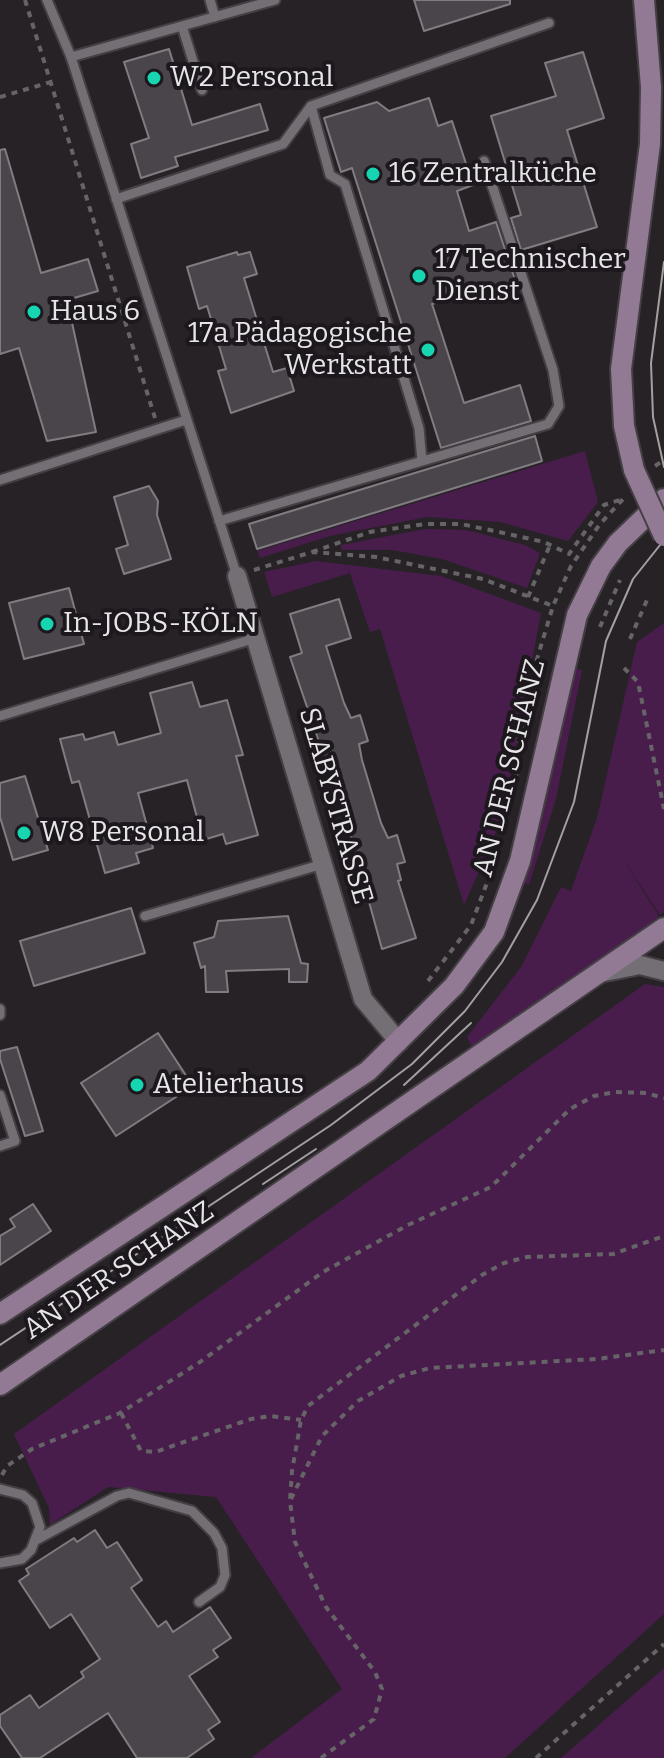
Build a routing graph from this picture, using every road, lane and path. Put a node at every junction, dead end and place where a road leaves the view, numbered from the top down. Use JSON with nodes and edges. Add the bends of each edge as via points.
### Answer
{"nodes":[{"id":1,"x":25,"y":0,"type":"edge"},
{"id":2,"x":47,"y":0,"type":"edge"},
{"id":3,"x":210,"y":0,"type":"edge"},
{"id":4,"x":275,"y":0,"type":"edge"},
{"id":5,"x":644,"y":0,"type":"edge"},
{"id":6,"x":215,"y":17,"type":"junction"},
{"id":7,"x":549,"y":23,"type":"dead end"},
{"id":8,"x":182,"y":26,"type":"junction"},
{"id":9,"x":71,"y":57,"type":"junction"},
{"id":10,"x":51,"y":82,"type":"junction"},
{"id":11,"x":202,"y":90,"type":"dead end"},
{"id":12,"x":0,"y":97,"type":"edge"},
{"id":13,"x":311,"y":106,"type":"junction"},
{"id":14,"x":484,"y":161,"type":"dead end"},
{"id":15,"x":116,"y":199,"type":"junction"},
{"id":16,"x":186,"y":420,"type":"junction"},
{"id":17,"x":158,"y":429,"type":"junction"},
{"id":18,"x":422,"y":461,"type":"junction"},
{"id":19,"x":0,"y":480,"type":"edge"},
{"id":20,"x":624,"y":499,"type":"dead end"},
{"id":21,"x":664,"y":499,"type":"edge"},
{"id":22,"x":219,"y":521,"type":"junction"},
{"id":23,"x":664,"y":536,"type":"edge"},
{"id":24,"x":550,"y":545,"type":"junction"},
{"id":25,"x":312,"y":552,"type":"junction"},
{"id":26,"x":237,"y":576,"type":"junction"},
{"id":27,"x":620,"y":580,"type":"dead end"},
{"id":28,"x":528,"y":597,"type":"junction"},
{"id":29,"x":647,"y":600,"type":"dead end"},
{"id":30,"x":553,"y":606,"type":"dead end"},
{"id":31,"x":600,"y":627,"type":"dead end"},
{"id":32,"x":256,"y":638,"type":"junction"},
{"id":33,"x":630,"y":639,"type":"dead end"},
{"id":34,"x":624,"y":668,"type":"dead end"},
{"id":35,"x":0,"y":716,"type":"edge"},
{"id":36,"x":664,"y":809,"type":"edge"},
{"id":37,"x":323,"y":864,"type":"junction"},
{"id":38,"x":145,"y":916,"type":"dead end"},
{"id":39,"x":664,"y":928,"type":"edge"},
{"id":40,"x":664,"y":971,"type":"edge"},
{"id":41,"x":600,"y":973,"type":"junction"},
{"id":42,"x":399,"y":1042,"type":"junction"},
{"id":43,"x":0,"y":1095,"type":"edge"},
{"id":44,"x":664,"y":1098,"type":"edge"},
{"id":45,"x":0,"y":1146,"type":"edge"},
{"id":46,"x":664,"y":1236,"type":"edge"},
{"id":47,"x":0,"y":1314,"type":"edge"},
{"id":48,"x":664,"y":1350,"type":"edge"},
{"id":49,"x":0,"y":1385,"type":"edge"},
{"id":50,"x":120,"y":1413,"type":"junction"},
{"id":51,"x":301,"y":1420,"type":"junction"},
{"id":52,"x":0,"y":1482,"type":"edge"},
{"id":53,"x":0,"y":1489,"type":"edge"},
{"id":54,"x":290,"y":1501,"type":"junction"},
{"id":55,"x":38,"y":1539,"type":"junction"},
{"id":56,"x":0,"y":1563,"type":"edge"},
{"id":57,"x":199,"y":1602,"type":"dead end"},
{"id":58,"x":664,"y":1644,"type":"edge"},
{"id":59,"x":321,"y":1758,"type":"edge"},
{"id":60,"x":536,"y":1758,"type":"edge"}],
"edges":[{"from":1,"to":10,"type":"path"},
{"from":2,"to":9,"type":"lane"},
{"from":3,"to":6,"type":"lane"},
{"from":4,"to":6,"type":"lane"},
{"from":5,"to":23,"type":"main road","bridge":true,"via":[[650,144],[621,369],[623,417],[634,470]]},
{"from":6,"to":8,"type":"lane"},
{"from":7,"to":13,"type":"lane"},
{"from":8,"to":9,"type":"lane"},
{"from":8,"to":11,"type":"lane"},
{"from":9,"to":15,"type":"lane"},
{"from":10,"to":12,"type":"path"},
{"from":10,"to":17,"type":"path"},
{"from":13,"to":15,"type":"lane","via":[[283,144]]},
{"from":13,"to":18,"type":"lane","via":[[330,175],[345,184],[419,428]]},
{"from":14,"to":18,"type":"lane","via":[[553,370],[559,406],[548,424]]},
{"from":15,"to":16,"type":"lane"},
{"from":16,"to":17,"type":"lane"},
{"from":16,"to":22,"type":"lane"},
{"from":17,"to":19,"type":"lane"},
{"from":18,"to":22,"type":"lane"},
{"from":20,"to":24,"type":"path","via":[[604,505],[569,554]]},
{"from":21,"to":42,"type":"main road","name":"AN DER SCHANZ","via":[[618,543],[577,615],[520,861],[494,932],[454,986]]},
{"from":22,"to":26,"type":"lane"},
{"from":24,"to":25,"type":"path","via":[[461,524],[425,524],[370,532]]},
{"from":24,"to":28,"type":"path"},
{"from":25,"to":26,"type":"path"},
{"from":25,"to":28,"type":"path","via":[[418,563]]},
{"from":26,"to":32,"type":"street","name":"SLABYSTRASSE"},
{"from":27,"to":31,"type":"path"},
{"from":28,"to":30,"type":"path"},
{"from":29,"to":33,"type":"path"},
{"from":32,"to":35,"type":"lane"},
{"from":32,"to":37,"type":"street","name":"SLABYSTRASSE"},
{"from":34,"to":36,"type":"path","via":[[638,682]]},
{"from":37,"to":38,"type":"lane"},
{"from":37,"to":42,"type":"street","name":"SLABYSTRASSE","via":[[363,999]]},
{"from":39,"to":41,"type":"main road","name":"AN DER SCHANZ"},
{"from":40,"to":41,"type":"street","via":[[640,965]]},
{"from":41,"to":49,"type":"main road","name":"AN DER SCHANZ"},
{"from":42,"to":47,"type":"main road","name":"AN DER SCHANZ","via":[[368,1071]]},
{"from":43,"to":45,"type":"lane","via":[[15,1141]]},
{"from":44,"to":50,"type":"path","via":[[615,1092],[570,1109],[491,1187],[323,1272]]},
{"from":46,"to":51,"type":"path","via":[[613,1254],[527,1257],[504,1263],[321,1394]]},
{"from":48,"to":54,"type":"path","via":[[430,1368],[401,1376],[358,1401],[322,1436]]},
{"from":50,"to":51,"type":"path","via":[[141,1451],[155,1452],[251,1419]]},
{"from":50,"to":52,"type":"path","via":[[32,1449],[7,1466]]},
{"from":51,"to":54,"type":"path"},
{"from":53,"to":55,"type":"lane","via":[[32,1503]]},
{"from":54,"to":59,"type":"path","via":[[304,1567],[382,1689],[374,1719]]},
{"from":55,"to":56,"type":"lane","via":[[22,1559]]},
{"from":55,"to":57,"type":"lane","via":[[129,1493],[192,1511],[218,1541],[225,1575],[220,1587]]},
{"from":58,"to":60,"type":"path"}]}
